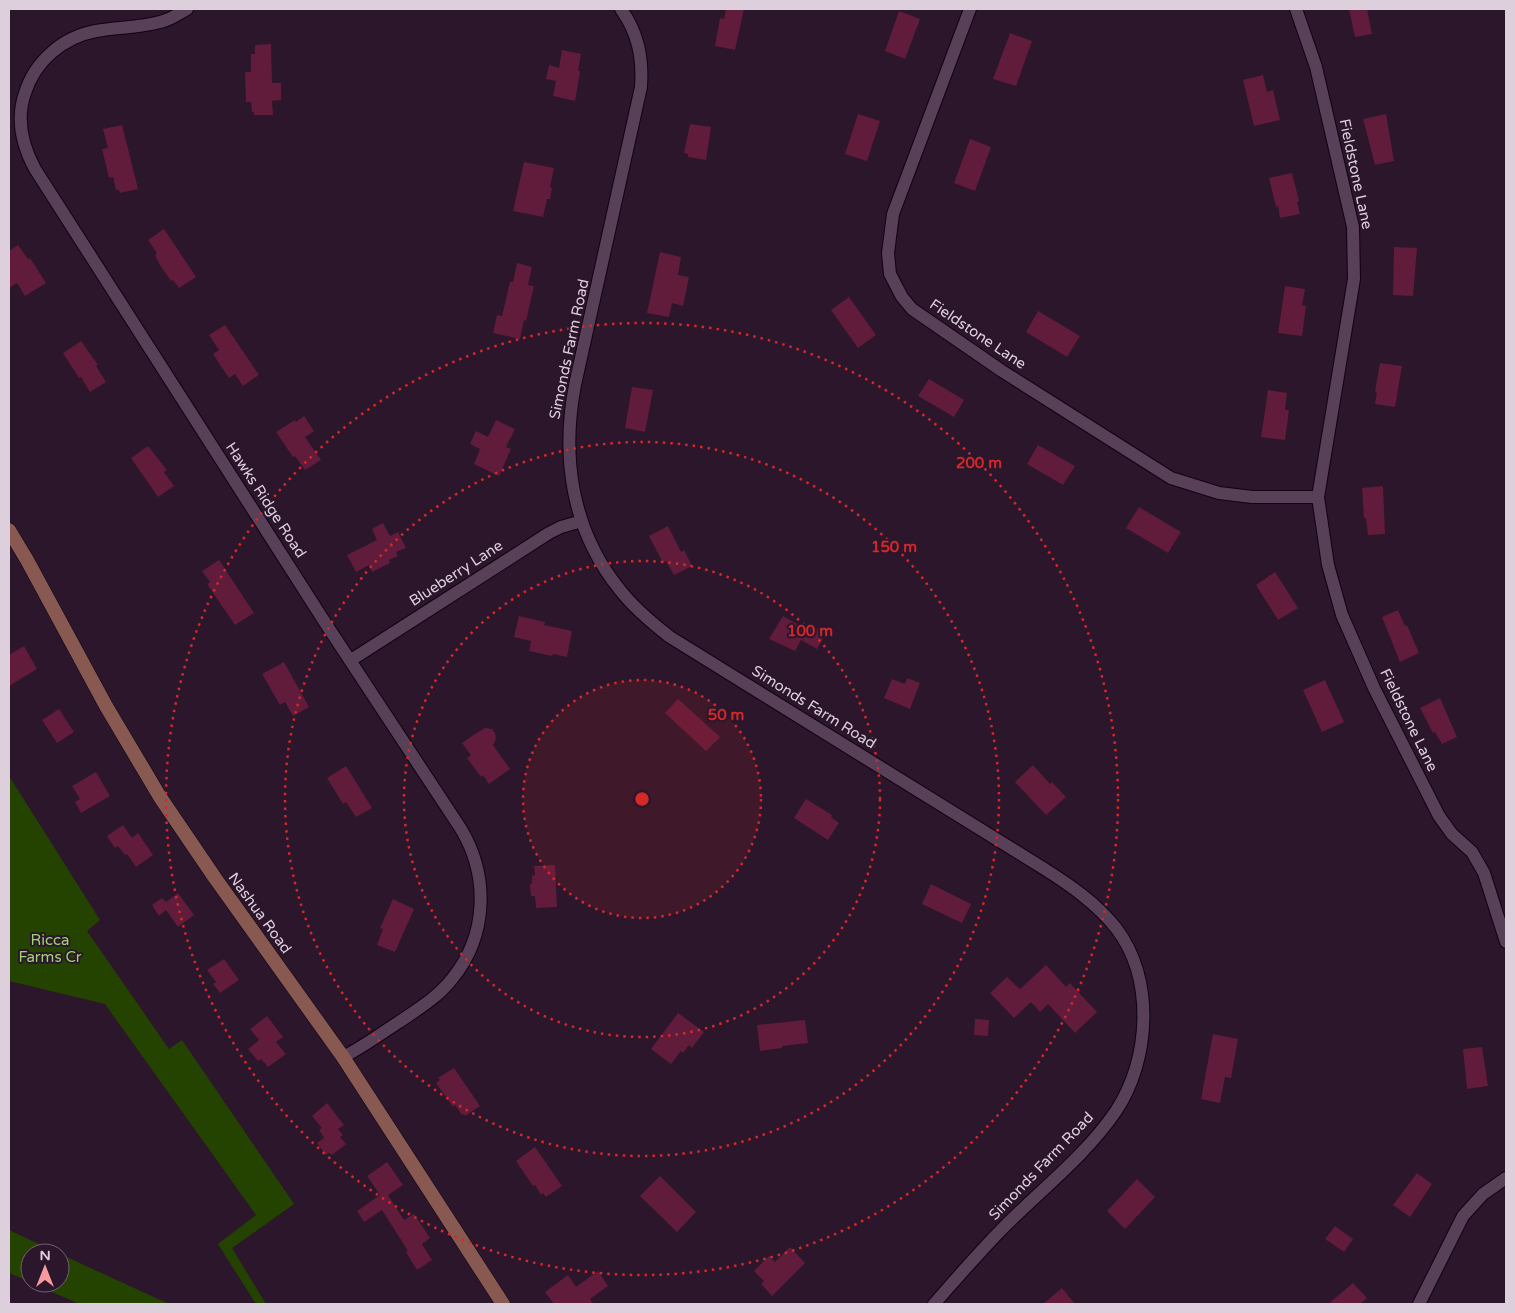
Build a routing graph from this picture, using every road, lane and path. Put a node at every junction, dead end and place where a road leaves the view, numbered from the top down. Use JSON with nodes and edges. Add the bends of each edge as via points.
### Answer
{"nodes":[{"id":1,"x":187,"y":9,"type":"edge"},
{"id":2,"x":621,"y":9,"type":"edge"},
{"id":3,"x":970,"y":9,"type":"edge"},
{"id":4,"x":1296,"y":9,"type":"edge"},
{"id":5,"x":1318,"y":497,"type":"junction"},
{"id":6,"x":582,"y":521,"type":"junction"},
{"id":7,"x":9,"y":530,"type":"edge"},
{"id":8,"x":351,"y":660,"type":"junction"},
{"id":9,"x":1506,"y":942,"type":"edge"},
{"id":10,"x":343,"y":1057,"type":"junction"},
{"id":11,"x":1506,"y":1178,"type":"edge"},
{"id":12,"x":503,"y":1304,"type":"edge"},
{"id":13,"x":934,"y":1304,"type":"edge"},
{"id":14,"x":1419,"y":1304,"type":"edge"}],
"edges":[{"from":1,"to":8,"type":"street","name":"Hawks Ridge Road","via":[[159,23],[80,35],[54,50],[34,72],[26,90],[21,115],[23,140],[35,169]]},
{"from":2,"to":6,"type":"street","name":"Simonds Farm Road","via":[[640,48],[642,74],[570,417],[570,470]]},
{"from":3,"to":5,"type":"street","name":"Fieldstone Lane","via":[[893,214],[888,253],[890,274],[902,297],[912,309],[1002,371],[1171,478],[1219,493],[1252,497]]},
{"from":4,"to":5,"type":"street","name":"Fieldstone Lane","via":[[1316,67],[1353,228],[1354,279]]},
{"from":5,"to":9,"type":"street","name":"Fieldstone Lane","via":[[1328,565],[1342,615],[1374,688],[1438,816],[1472,852],[1484,874]]},
{"from":6,"to":8,"type":"street","name":"Blueberry Lane","via":[[553,531]]},
{"from":6,"to":13,"type":"street","name":"Simonds Farm Road","via":[[602,566],[616,585],[670,637],[1067,884],[1104,915],[1124,940],[1139,980],[1143,1010],[1142,1040],[1130,1086],[1115,1112],[1085,1148],[1004,1227]]},
{"from":7,"to":10,"type":"main road","name":"Nashua Road","via":[[160,797]]},
{"from":8,"to":10,"type":"street","name":"Hawks Ridge Road","via":[[467,839],[478,868],[481,899],[479,924],[471,948],[452,980],[425,1004]]},
{"from":10,"to":12,"type":"main road","name":"Nashua Road"},
{"from":11,"to":14,"type":"street","via":[[1483,1194],[1462,1216]]}]}
